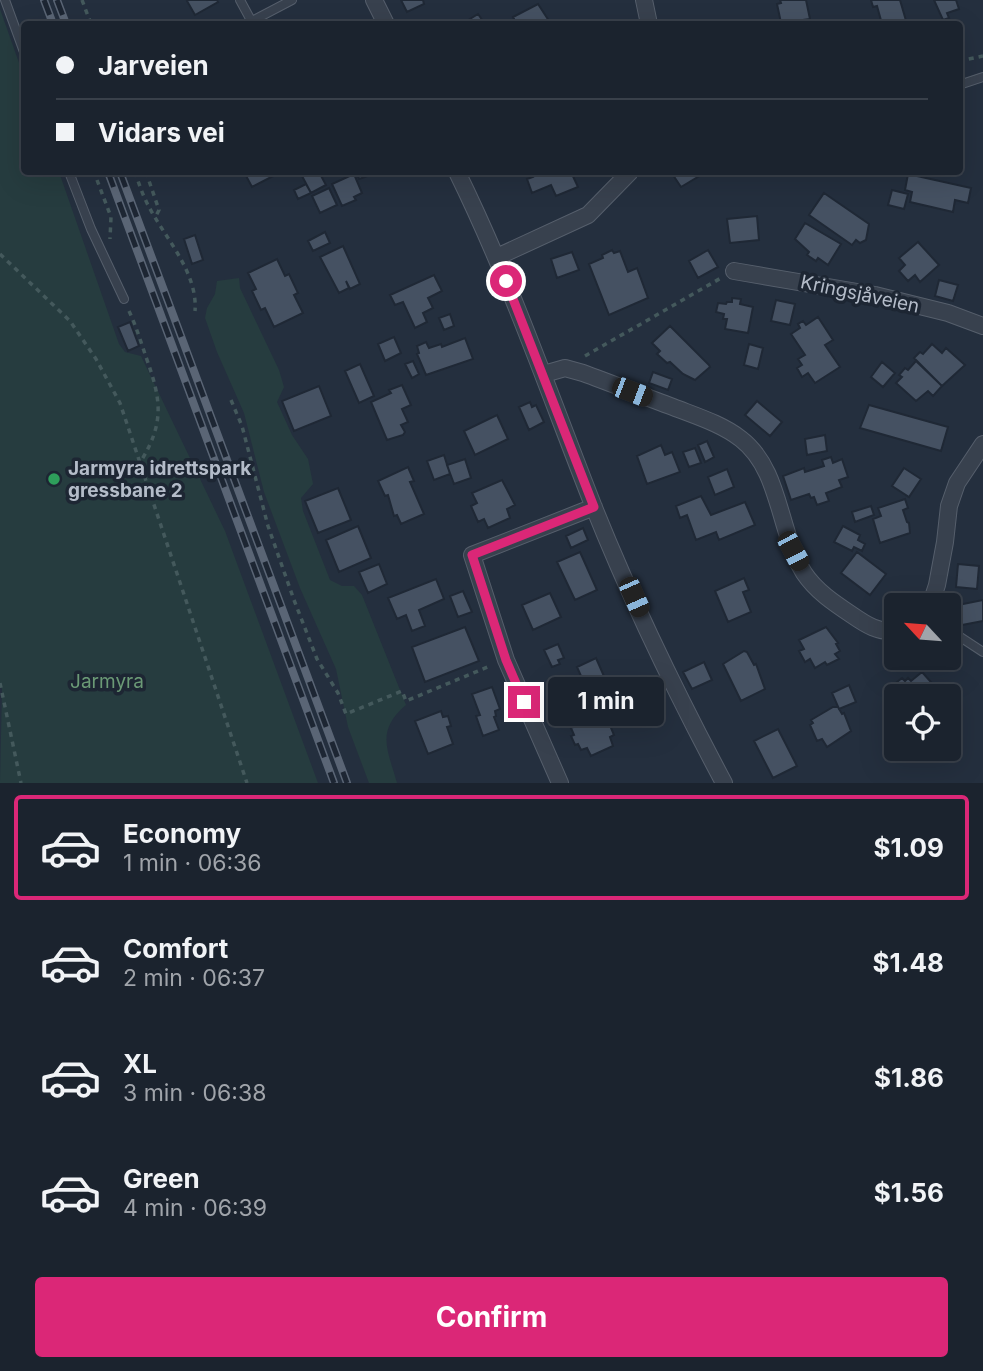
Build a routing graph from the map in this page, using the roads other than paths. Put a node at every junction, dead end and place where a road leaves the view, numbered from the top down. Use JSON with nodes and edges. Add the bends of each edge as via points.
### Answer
{"nodes":[{"id":1,"x":5,"y":0,"type":"edge"},
{"id":2,"x":240,"y":0,"type":"edge"},
{"id":3,"x":292,"y":0,"type":"edge"},
{"id":4,"x":374,"y":0,"type":"edge"},
{"id":5,"x":644,"y":0,"type":"edge"},
{"id":6,"x":252,"y":21,"type":"edge"},
{"id":7,"x":256,"y":21,"type":"edge"},
{"id":8,"x":384,"y":21,"type":"edge"},
{"id":9,"x":648,"y":21,"type":"edge"},
{"id":10,"x":21,"y":44,"type":"edge"},
{"id":11,"x":983,"y":77,"type":"edge"},
{"id":12,"x":963,"y":84,"type":"edge"},
{"id":13,"x":70,"y":175,"type":"edge"},
{"id":14,"x":458,"y":175,"type":"edge"},
{"id":15,"x":627,"y":175,"type":"edge"},
{"id":16,"x":497,"y":257,"type":"junction"},
{"id":17,"x":734,"y":271,"type":"road end"},
{"id":18,"x":124,"y":299,"type":"road end"},
{"id":19,"x":983,"y":326,"type":"edge"},
{"id":20,"x":544,"y":374,"type":"junction"},
{"id":21,"x":983,"y":443,"type":"edge"},
{"id":22,"x":594,"y":507,"type":"junction"},
{"id":23,"x":933,"y":593,"type":"edge"},
{"id":24,"x":884,"y":630,"type":"edge"},
{"id":25,"x":961,"y":638,"type":"edge"},
{"id":26,"x":983,"y":652,"type":"edge"},
{"id":27,"x":559,"y":783,"type":"edge"},
{"id":28,"x":724,"y":783,"type":"edge"}],
"edges":[{"from":1,"to":10,"type":"lane"},
{"from":2,"to":6,"type":"lane"},
{"from":3,"to":7,"type":"lane"},
{"from":4,"to":8,"type":"street"},
{"from":5,"to":9,"type":"street"},
{"from":11,"to":12,"type":"lane"},
{"from":13,"to":18,"type":"lane"},
{"from":14,"to":16,"type":"street"},
{"from":15,"to":16,"type":"street","via":[[588,215]]},
{"from":16,"to":20,"type":"street"},
{"from":17,"to":19,"type":"street","name":"Kringsjåveien","via":[[875,295]]},
{"from":20,"to":22,"type":"street"},
{"from":20,"to":24,"type":"street","via":[[565,368],[707,420],[740,438],[756,453],[767,474],[805,575],[826,597],[866,625]]},
{"from":21,"to":23,"type":"street","via":[[957,483],[949,506]]},
{"from":22,"to":27,"type":"street","via":[[472,555],[506,660]]},
{"from":22,"to":28,"type":"street","via":[[674,688]]},
{"from":25,"to":26,"type":"lane"}]}
